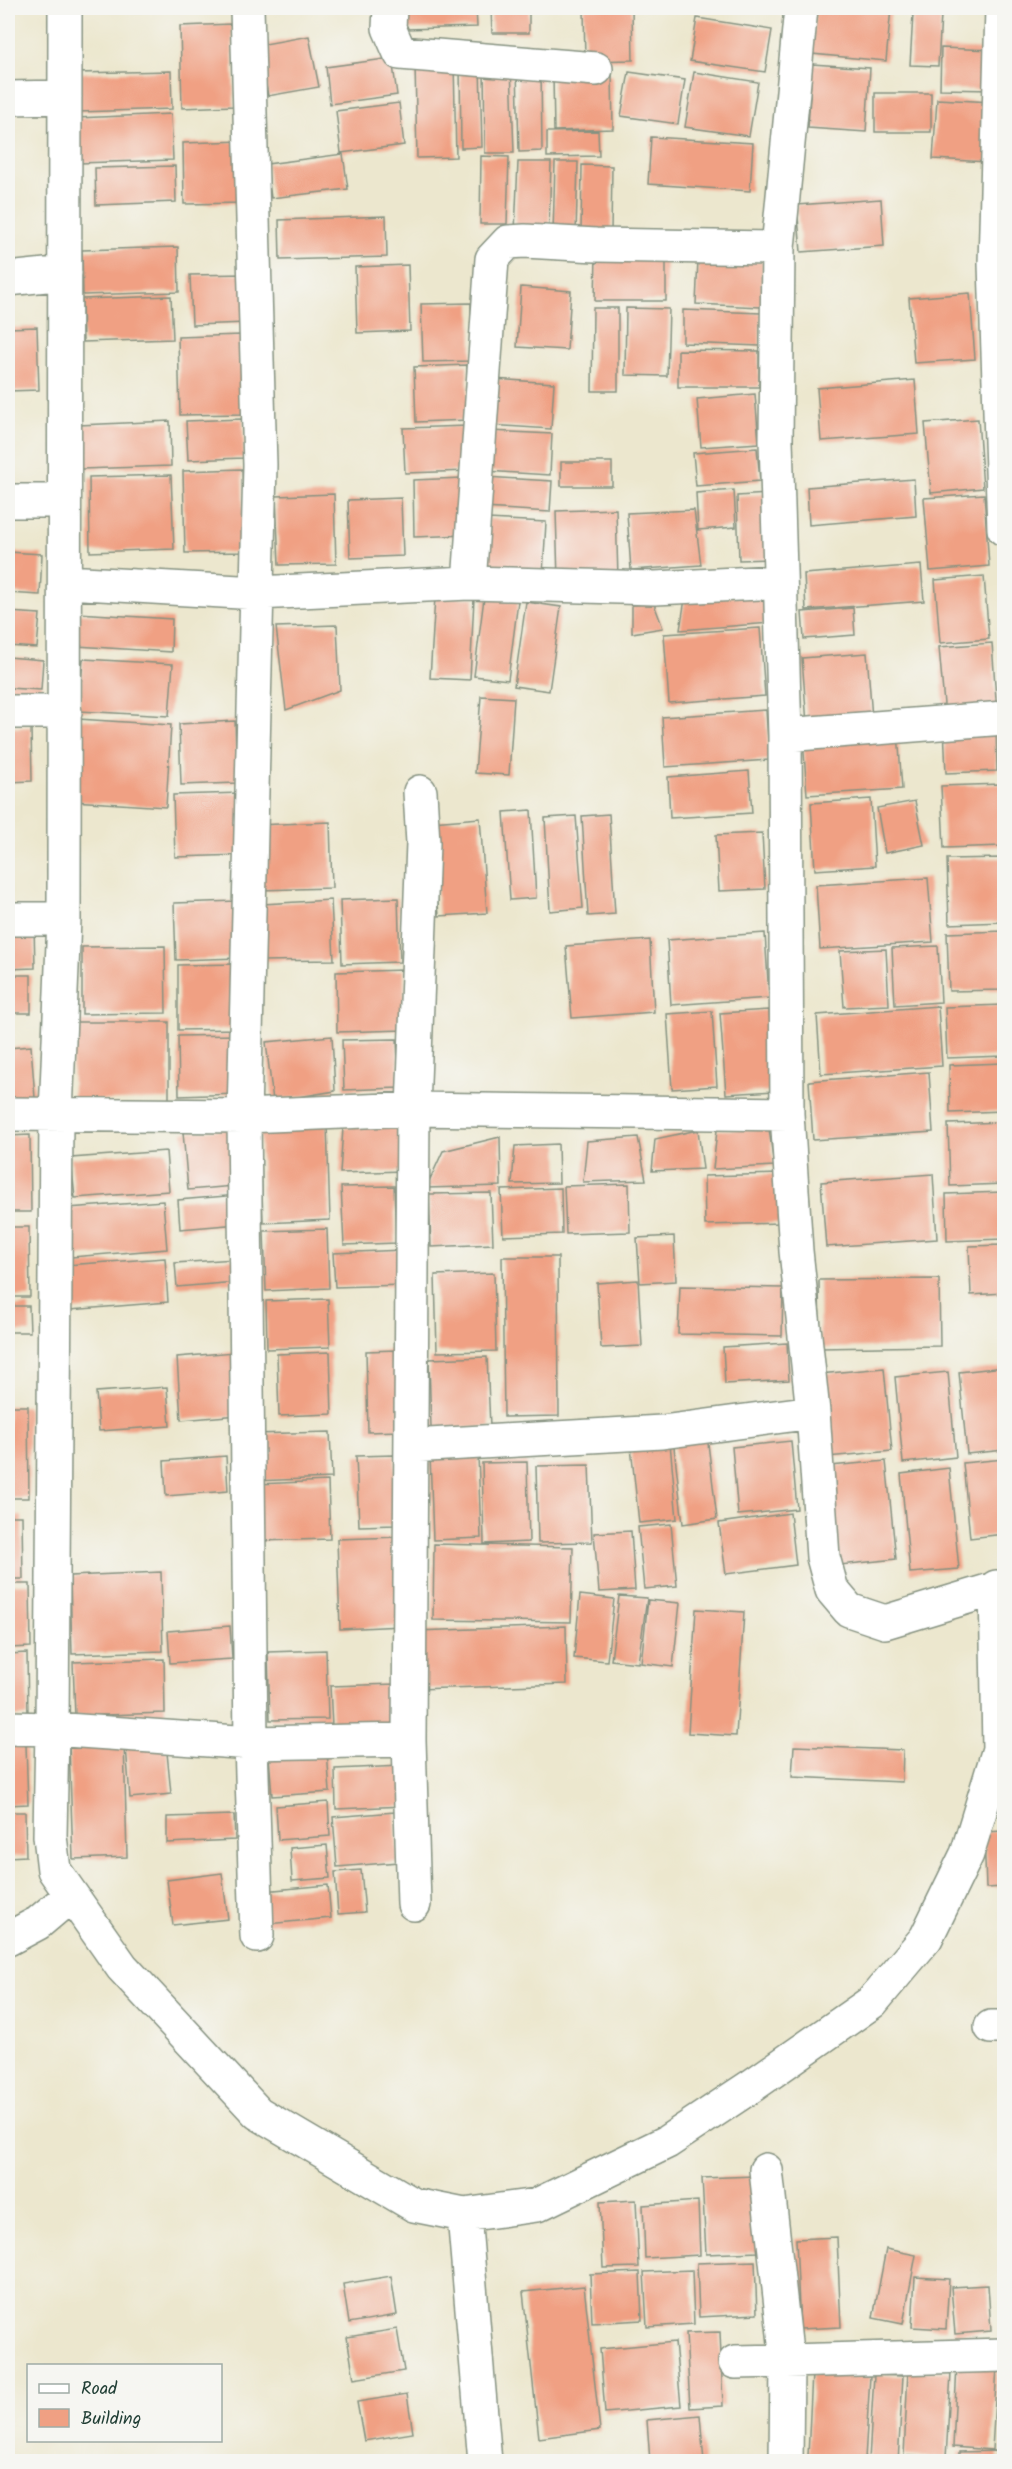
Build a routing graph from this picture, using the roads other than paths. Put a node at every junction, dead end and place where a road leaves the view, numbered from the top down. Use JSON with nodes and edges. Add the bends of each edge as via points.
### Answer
{"nodes":[{"id":1,"x":65,"y":8,"type":"edge"},
{"id":2,"x":247,"y":8,"type":"edge"},
{"id":3,"x":390,"y":8,"type":"edge"},
{"id":4,"x":801,"y":8,"type":"edge"},
{"id":5,"x":1002,"y":8,"type":"edge"},
{"id":6,"x":596,"y":69,"type":"dead end"},
{"id":7,"x":65,"y":97,"type":"junction"},
{"id":8,"x":8,"y":98,"type":"edge"},
{"id":9,"x":778,"y":248,"type":"junction"},
{"id":10,"x":65,"y":273,"type":"junction"},
{"id":11,"x":8,"y":279,"type":"edge"},
{"id":12,"x":8,"y":501,"type":"edge"},
{"id":13,"x":63,"y":501,"type":"junction"},
{"id":14,"x":1005,"y":529,"type":"edge"},
{"id":15,"x":66,"y":582,"type":"junction"},
{"id":16,"x":779,"y":582,"type":"junction"},
{"id":17,"x":469,"y":583,"type":"junction"},
{"id":18,"x":257,"y":593,"type":"junction"},
{"id":19,"x":8,"y":712,"type":"edge"},
{"id":20,"x":65,"y":712,"type":"junction"},
{"id":21,"x":1005,"y":718,"type":"edge"},
{"id":22,"x":785,"y":735,"type":"junction"},
{"id":23,"x":420,"y":792,"type":"dead end"},
{"id":24,"x":8,"y":919,"type":"edge"},
{"id":25,"x":64,"y":919,"type":"junction"},
{"id":26,"x":413,"y":1109,"type":"junction"},
{"id":27,"x":8,"y":1114,"type":"edge"},
{"id":28,"x":56,"y":1114,"type":"junction"},
{"id":29,"x":787,"y":1114,"type":"junction"},
{"id":30,"x":244,"y":1116,"type":"junction"},
{"id":31,"x":813,"y":1412,"type":"junction"},
{"id":32,"x":411,"y":1446,"type":"junction"},
{"id":33,"x":1000,"y":1587,"type":"edge"},
{"id":34,"x":8,"y":1728,"type":"edge"},
{"id":35,"x":52,"y":1729,"type":"junction"},
{"id":36,"x":409,"y":1740,"type":"junction"},
{"id":37,"x":251,"y":1743,"type":"junction"},
{"id":38,"x":70,"y":1896,"type":"junction"},
{"id":39,"x":414,"y":1904,"type":"dead end"},
{"id":40,"x":258,"y":1936,"type":"dead end"},
{"id":41,"x":8,"y":1939,"type":"edge"},
{"id":42,"x":766,"y":2170,"type":"dead end"},
{"id":43,"x":464,"y":2215,"type":"junction"},
{"id":44,"x":1005,"y":2355,"type":"edge"},
{"id":45,"x":787,"y":2361,"type":"junction"},
{"id":46,"x":735,"y":2362,"type":"dead end"},
{"id":47,"x":485,"y":2462,"type":"edge"},
{"id":48,"x":786,"y":2462,"type":"edge"}],
"edges":[{"from":1,"to":7,"type":"street"},
{"from":2,"to":18,"type":"street","via":[[260,465]]},
{"from":3,"to":6,"type":"street","via":[[389,28],[400,54]]},
{"from":4,"to":9,"type":"street"},
{"from":5,"to":14,"type":"street","via":[[995,264]]},
{"from":7,"to":8,"type":"street"},
{"from":7,"to":10,"type":"street"},
{"from":9,"to":16,"type":"street"},
{"from":9,"to":17,"type":"street","via":[[525,240],[508,242],[499,250],[492,259]]},
{"from":10,"to":11,"type":"street"},
{"from":10,"to":13,"type":"street"},
{"from":12,"to":13,"type":"street"},
{"from":13,"to":15,"type":"street"},
{"from":15,"to":18,"type":"street"},
{"from":15,"to":20,"type":"street"},
{"from":16,"to":17,"type":"street","via":[[655,588]]},
{"from":16,"to":22,"type":"street"},
{"from":17,"to":18,"type":"street"},
{"from":18,"to":30,"type":"street"},
{"from":19,"to":20,"type":"street"},
{"from":20,"to":25,"type":"street"},
{"from":21,"to":22,"type":"street"},
{"from":22,"to":29,"type":"street"},
{"from":23,"to":26,"type":"street","via":[[423,843]]},
{"from":24,"to":25,"type":"street"},
{"from":25,"to":28,"type":"street"},
{"from":26,"to":29,"type":"street"},
{"from":26,"to":30,"type":"street"},
{"from":26,"to":32,"type":"street"},
{"from":27,"to":28,"type":"street"},
{"from":28,"to":30,"type":"street"},
{"from":28,"to":35,"type":"street"},
{"from":29,"to":31,"type":"street"},
{"from":30,"to":37,"type":"street"},
{"from":31,"to":32,"type":"street","via":[[662,1431]]},
{"from":31,"to":33,"type":"street","via":[[823,1557],[832,1590],[849,1610],[885,1622]]},
{"from":32,"to":36,"type":"street"},
{"from":33,"to":43,"type":"street","via":[[999,1749],[967,1854],[926,1938],[872,2002],[668,2142],[537,2205]]},
{"from":34,"to":35,"type":"street"},
{"from":35,"to":37,"type":"street"},
{"from":35,"to":38,"type":"street","via":[[51,1847],[54,1870]]},
{"from":36,"to":37,"type":"street"},
{"from":36,"to":39,"type":"street"},
{"from":37,"to":40,"type":"street"},
{"from":38,"to":41,"type":"street","via":[[38,1923]]},
{"from":38,"to":43,"type":"street","via":[[122,1968],[258,2113],[414,2205]]},
{"from":42,"to":45,"type":"street"},
{"from":43,"to":47,"type":"street"},
{"from":44,"to":45,"type":"street"},
{"from":45,"to":46,"type":"street"},
{"from":45,"to":48,"type":"street"}]}
